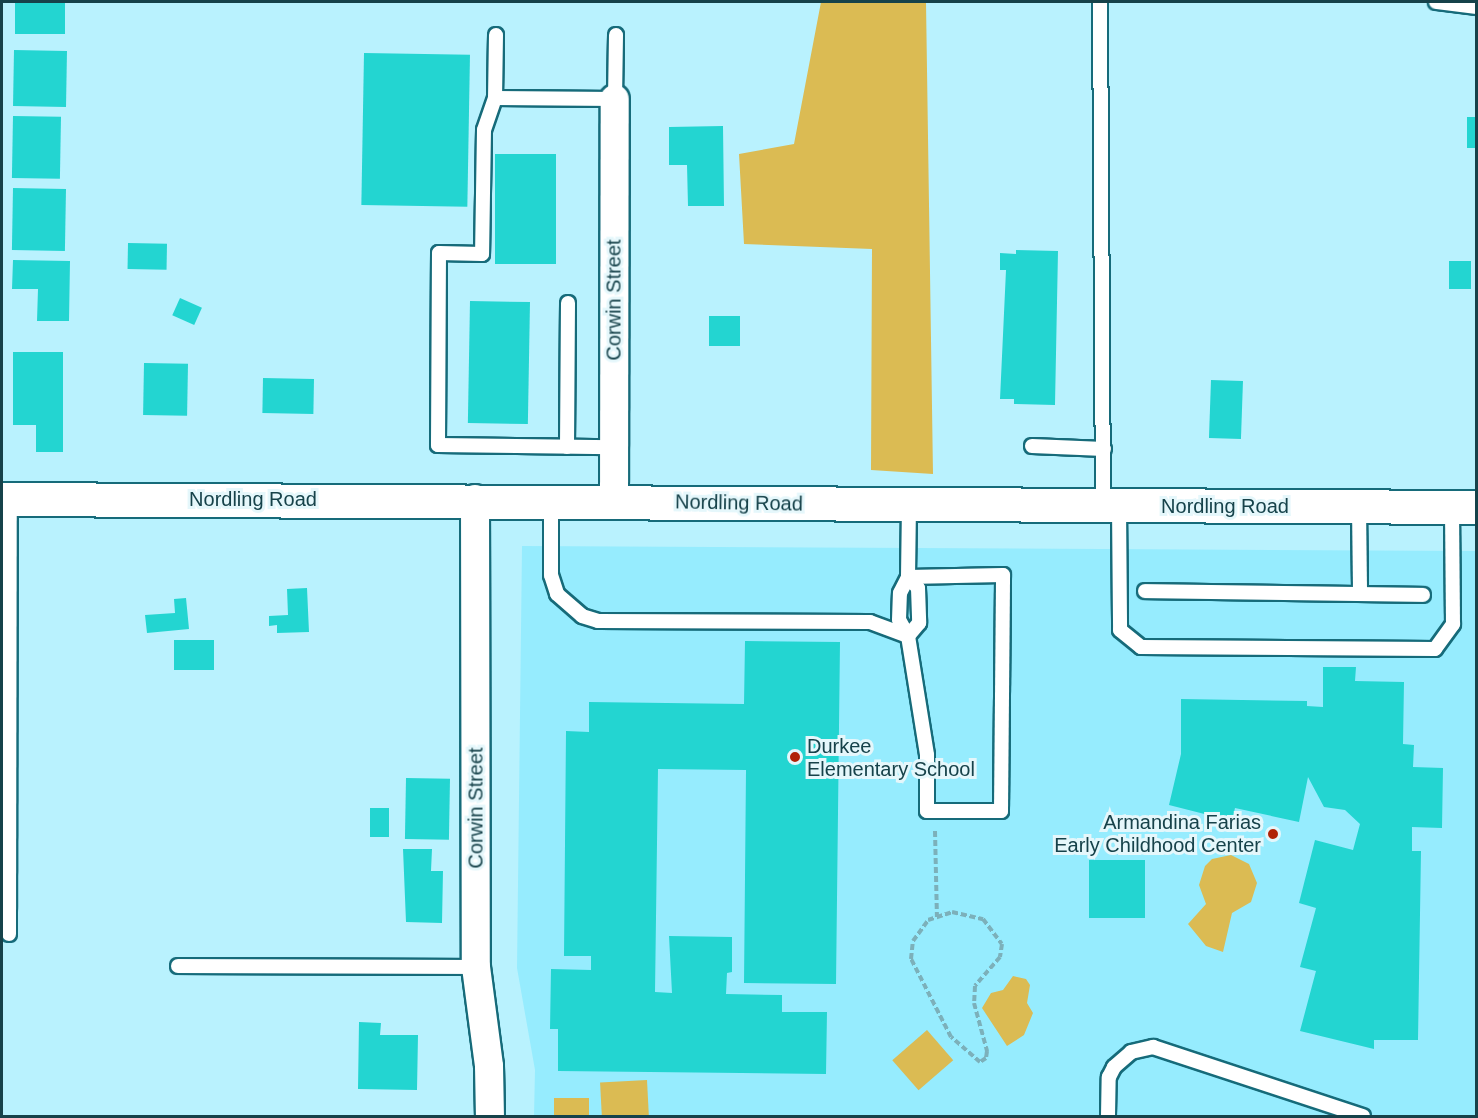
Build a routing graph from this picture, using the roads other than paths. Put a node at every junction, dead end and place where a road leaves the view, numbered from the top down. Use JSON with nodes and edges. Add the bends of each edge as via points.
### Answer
{"nodes":[{"id":1,"x":1100,"y":2,"type":"edge"},
{"id":2,"x":1436,"y":2,"type":"edge"},
{"id":3,"x":1476,"y":7,"type":"edge"},
{"id":4,"x":496,"y":34,"type":"dead end"},
{"id":5,"x":616,"y":35,"type":"dead end"},
{"id":6,"x":495,"y":98,"type":"junction"},
{"id":7,"x":615,"y":99,"type":"junction"},
{"id":8,"x":568,"y":303,"type":"dead end"},
{"id":9,"x":1032,"y":446,"type":"dead end"},
{"id":10,"x":567,"y":447,"type":"junction"},
{"id":11,"x":614,"y":447,"type":"junction"},
{"id":12,"x":1104,"y":449,"type":"junction"},
{"id":13,"x":6,"y":499,"type":"edge"},
{"id":14,"x":475,"y":499,"type":"junction"},
{"id":15,"x":551,"y":501,"type":"junction"},
{"id":16,"x":614,"y":501,"type":"junction"},
{"id":17,"x":909,"y":504,"type":"junction"},
{"id":18,"x":1111,"y":506,"type":"junction"},
{"id":19,"x":1359,"y":507,"type":"junction"},
{"id":20,"x":1464,"y":507,"type":"edge"},
{"id":21,"x":908,"y":577,"type":"junction"},
{"id":22,"x":5,"y":583,"type":"edge"},
{"id":23,"x":1145,"y":591,"type":"dead end"},
{"id":24,"x":1360,"y":594,"type":"junction"},
{"id":25,"x":1424,"y":595,"type":"dead end"},
{"id":26,"x":908,"y":636,"type":"junction"},
{"id":27,"x":4,"y":670,"type":"edge"},
{"id":28,"x":9,"y":934,"type":"dead end"},
{"id":29,"x":178,"y":966,"type":"dead end"},
{"id":30,"x":476,"y":967,"type":"junction"},
{"id":31,"x":490,"y":1116,"type":"edge"},
{"id":32,"x":1108,"y":1116,"type":"edge"},
{"id":33,"x":1363,"y":1116,"type":"edge"}],
"edges":[{"from":1,"to":12,"type":"lane"},
{"from":2,"to":3,"type":"lane"},
{"from":4,"to":6,"type":"lane"},
{"from":5,"to":7,"type":"lane"},
{"from":6,"to":7,"type":"lane"},
{"from":6,"to":10,"type":"lane","via":[[484,130],[482,254],[439,253],[438,445]]},
{"from":7,"to":11,"type":"street","name":"Corwin Street"},
{"from":8,"to":10,"type":"lane"},
{"from":9,"to":12,"type":"lane"},
{"from":10,"to":11,"type":"lane"},
{"from":11,"to":16,"type":"street","name":"Corwin Street"},
{"from":12,"to":18,"type":"lane"},
{"from":13,"to":14,"type":"street","name":"Nordling Road"},
{"from":13,"to":22,"type":"lane"},
{"from":14,"to":15,"type":"street","name":"Nordling Road"},
{"from":14,"to":30,"type":"street","name":"Corwin Street"},
{"from":15,"to":16,"type":"street","name":"Nordling Road"},
{"from":15,"to":26,"type":"lane","via":[[551,574],[557,594],[582,616],[598,621],[870,622]]},
{"from":16,"to":17,"type":"street","name":"Nordling Road"},
{"from":17,"to":18,"type":"street","name":"Nordling Road"},
{"from":17,"to":21,"type":"lane"},
{"from":18,"to":19,"type":"street","name":"Nordling Road"},
{"from":18,"to":20,"type":"lane","via":[[1120,630],[1141,647],[1436,649],[1453,624]]},
{"from":19,"to":20,"type":"street","name":"Nordling Road"},
{"from":19,"to":24,"type":"lane"},
{"from":21,"to":26,"type":"lane","via":[[918,588],[918,623]]},
{"from":21,"to":26,"type":"lane","via":[[1003,575],[1001,811],[927,811],[927,755]]},
{"from":22,"to":27,"type":"lane"},
{"from":23,"to":24,"type":"lane"},
{"from":24,"to":25,"type":"lane"},
{"from":27,"to":28,"type":"lane"},
{"from":29,"to":30,"type":"lane"},
{"from":30,"to":31,"type":"street","name":"Corwin Street","via":[[489,1066]]},
{"from":32,"to":33,"type":"lane","via":[[1109,1077],[1114,1067],[1131,1052],[1153,1047]]}]}
